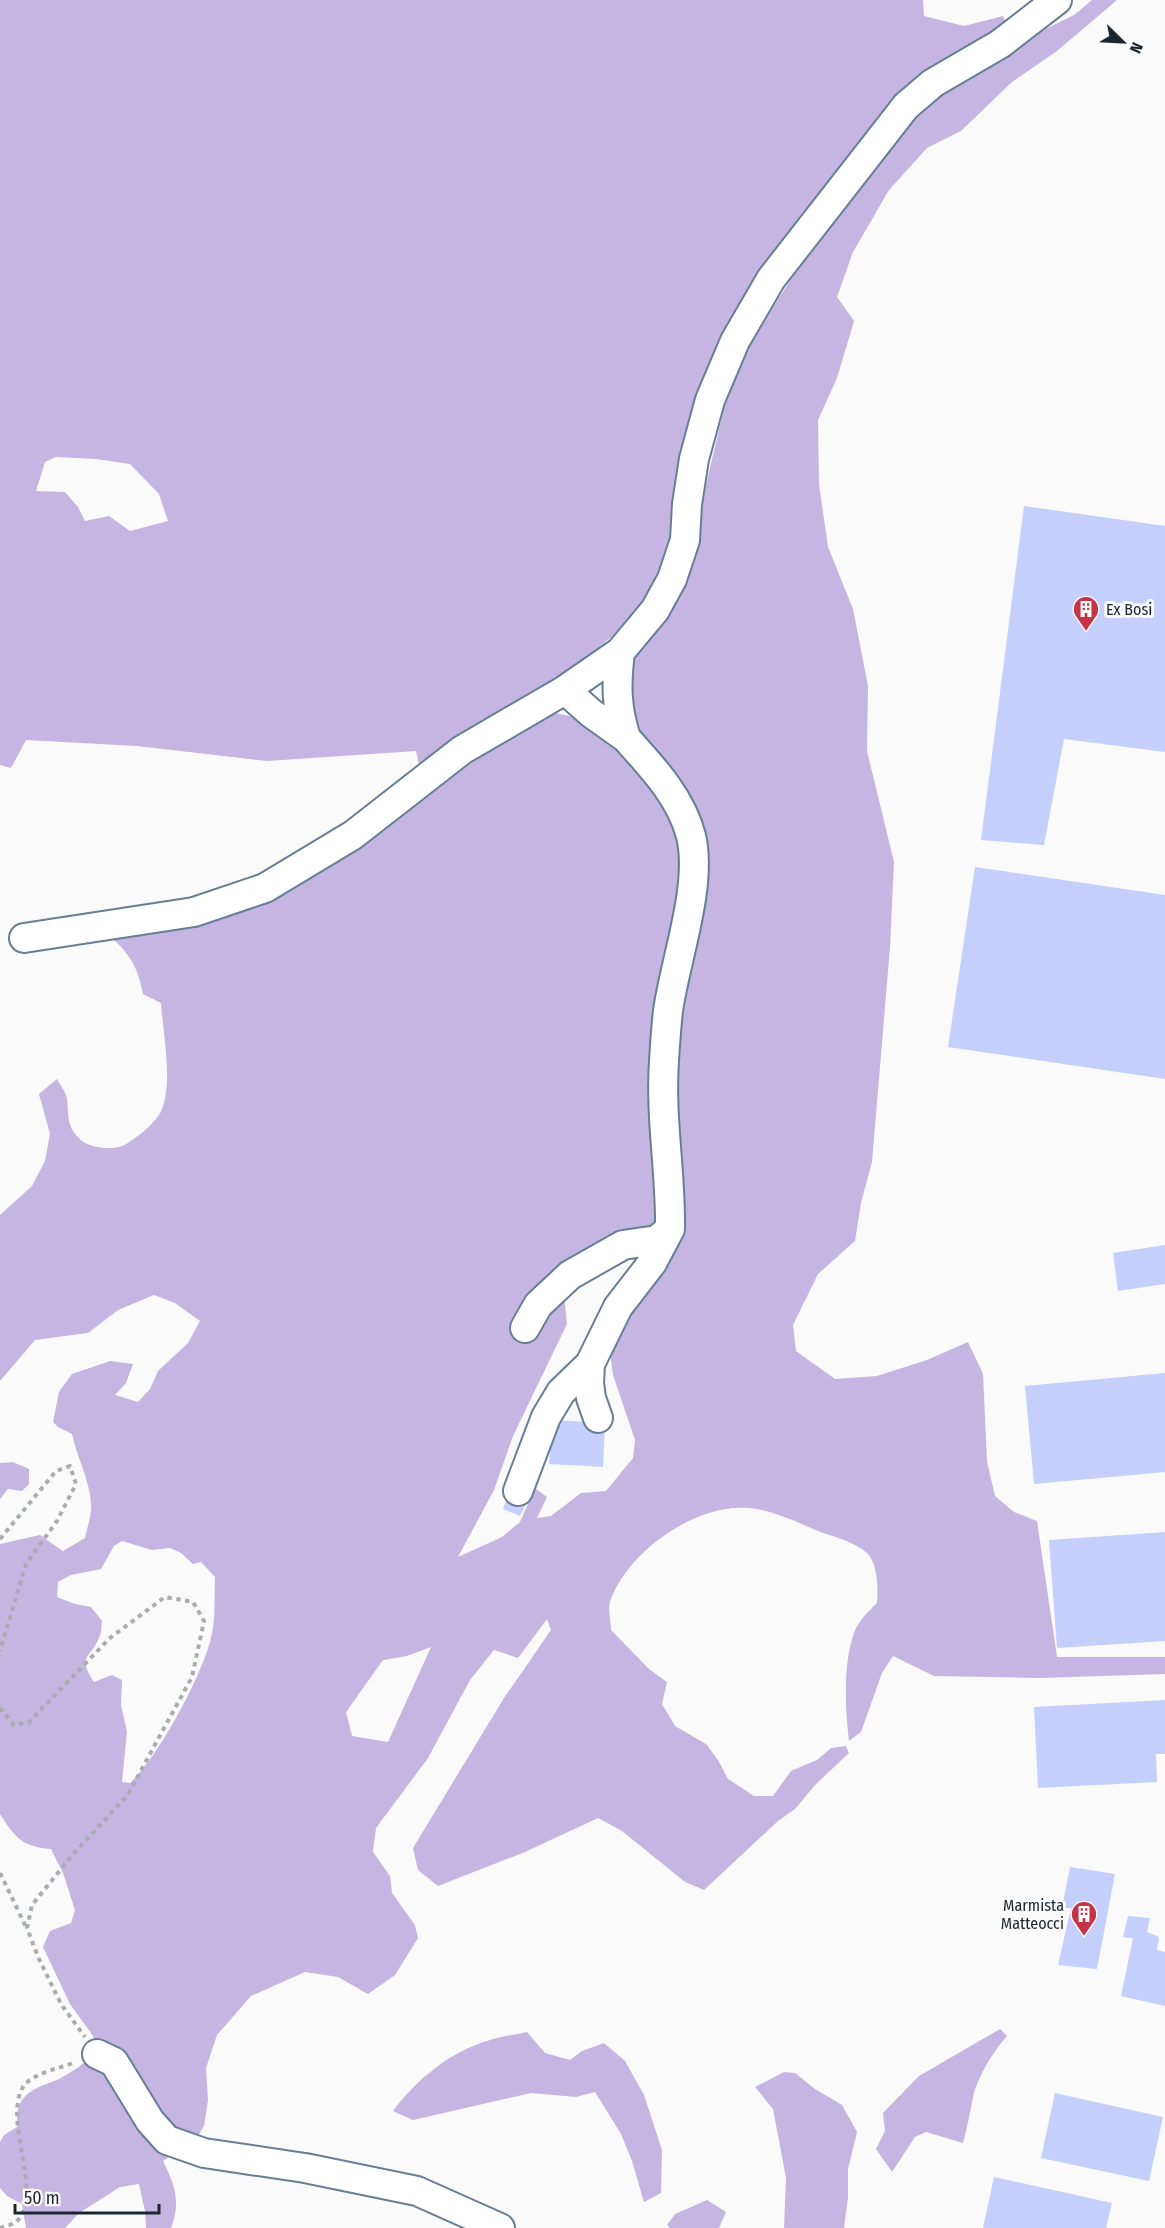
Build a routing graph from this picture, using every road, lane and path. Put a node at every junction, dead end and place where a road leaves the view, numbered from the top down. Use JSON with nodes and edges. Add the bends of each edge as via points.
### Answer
{"nodes":[{"id":1,"x":1058,"y":0,"type":"edge"},
{"id":2,"x":620,"y":652,"type":"junction"},
{"id":3,"x":565,"y":690,"type":"junction"},
{"id":4,"x":626,"y":738,"type":"junction"},
{"id":5,"x":24,"y":938,"type":"dead end"},
{"id":6,"x":669,"y":1229,"type":"junction"},
{"id":7,"x":525,"y":1329,"type":"dead end"},
{"id":8,"x":590,"y":1364,"type":"junction"},
{"id":9,"x":598,"y":1418,"type":"dead end"},
{"id":10,"x":518,"y":1491,"type":"dead end"},
{"id":11,"x":0,"y":1539,"type":"edge"},
{"id":12,"x":0,"y":1651,"type":"edge"},
{"id":13,"x":0,"y":1708,"type":"edge"},
{"id":14,"x":0,"y":1873,"type":"edge"},
{"id":15,"x":27,"y":1928,"type":"junction"},
{"id":16,"x":97,"y":2054,"type":"junction"},
{"id":17,"x":12,"y":2107,"type":"dead end"},
{"id":18,"x":13,"y":2127,"type":"dead end"},
{"id":19,"x":0,"y":2228,"type":"edge"},
{"id":20,"x":500,"y":2228,"type":"edge"}],
"edges":[{"from":1,"to":2,"type":"street","via":[[1000,44],[933,83],[906,106],[771,279],[735,341],[710,400],[694,459],[685,540],[672,579],[655,610]]},
{"from":2,"to":3,"type":"street"},
{"from":2,"to":4,"type":"street","via":[[618,713]]},
{"from":3,"to":4,"type":"street"},
{"from":3,"to":5,"type":"street","via":[[462,750],[353,834],[265,888],[194,912]]},
{"from":4,"to":6,"type":"street","via":[[678,804],[695,861],[668,1011],[664,1064]]},
{"from":6,"to":7,"type":"street","via":[[657,1240],[623,1245],[570,1275],[538,1305]]},
{"from":6,"to":8,"type":"street","via":[[652,1263],[618,1307]]},
{"from":8,"to":9,"type":"street","via":[[591,1398]]},
{"from":8,"to":10,"type":"street","via":[[561,1392],[546,1417]]},
{"from":11,"to":12,"type":"path","via":[[56,1471],[70,1466],[76,1484],[57,1521],[26,1564]]},
{"from":13,"to":15,"type":"path","via":[[14,1725],[29,1722],[110,1638],[165,1596],[193,1602],[204,1621],[192,1677],[127,1796],[32,1905]]},
{"from":14,"to":15,"type":"path"},
{"from":15,"to":16,"type":"path","via":[[61,2004]]},
{"from":16,"to":17,"type":"path","via":[[25,2083],[13,2097]]},
{"from":16,"to":20,"type":"street","via":[[114,2062],[150,2121],[167,2140],[204,2154],[305,2168],[417,2192]]},
{"from":18,"to":19,"type":"path","via":[[24,2211],[16,2222]]}]}
